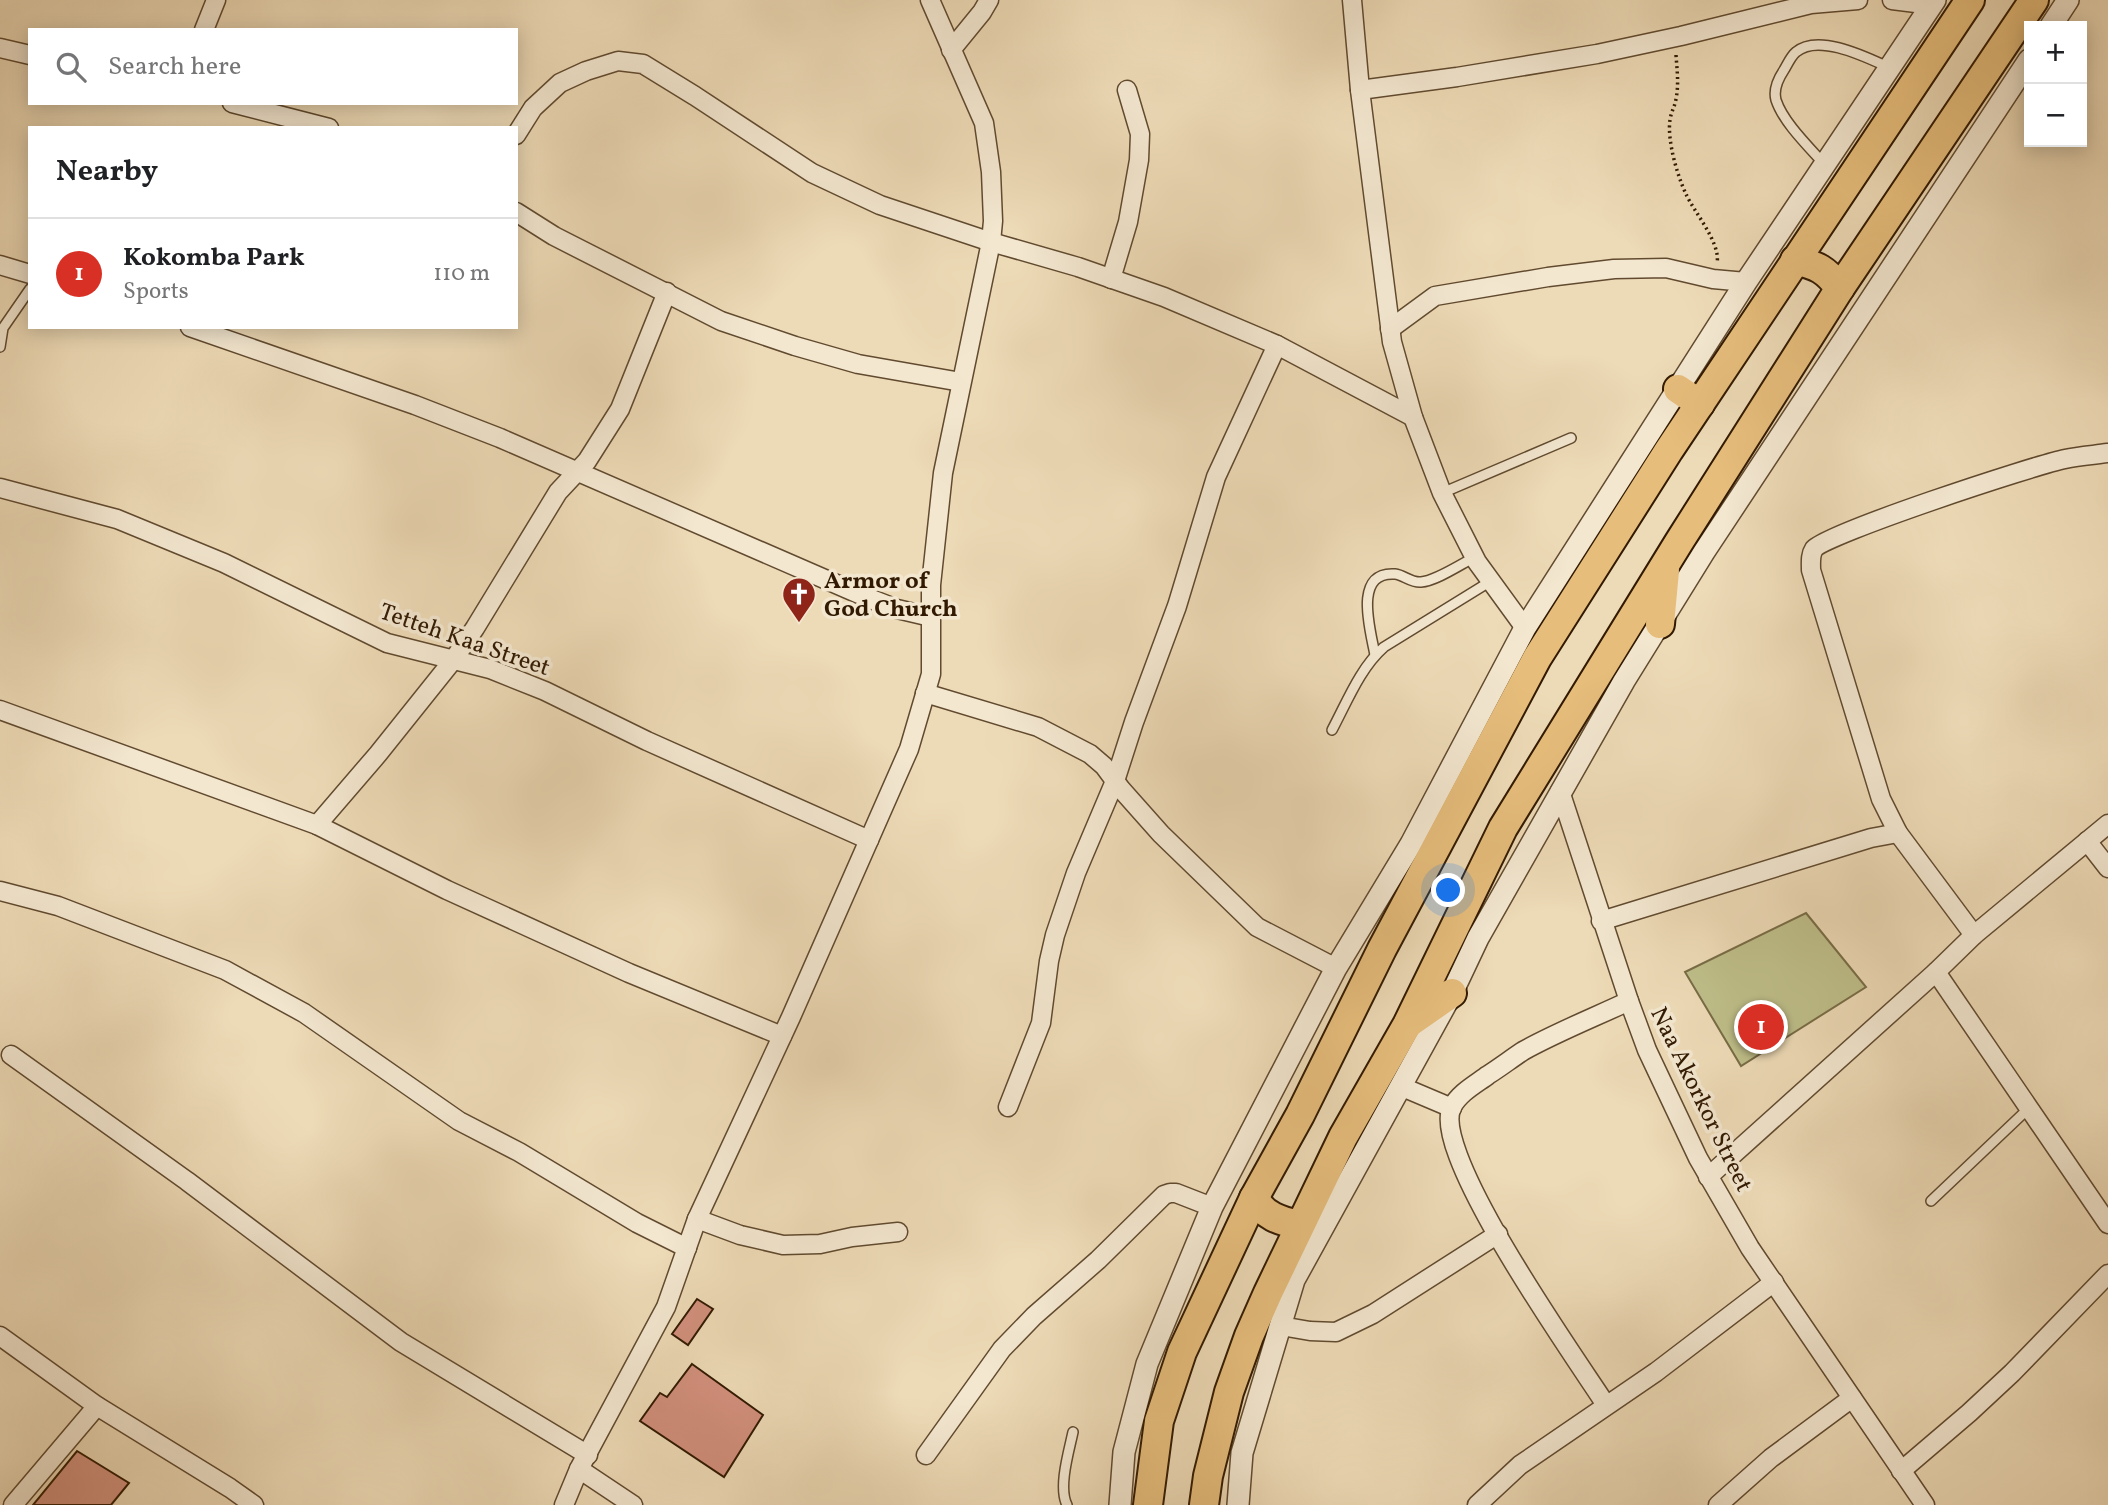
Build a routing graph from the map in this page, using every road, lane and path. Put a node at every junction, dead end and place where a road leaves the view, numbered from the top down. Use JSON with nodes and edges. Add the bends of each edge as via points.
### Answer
{"nodes":[{"id":1,"x":216,"y":0,"type":"edge"},
{"id":2,"x":930,"y":0,"type":"edge"},
{"id":3,"x":989,"y":0,"type":"edge"},
{"id":4,"x":1352,"y":0,"type":"edge"},
{"id":5,"x":1858,"y":0,"type":"edge"},
{"id":6,"x":1892,"y":0,"type":"edge"},
{"id":7,"x":1970,"y":0,"type":"edge"},
{"id":8,"x":2034,"y":0,"type":"edge"},
{"id":9,"x":2068,"y":0,"type":"edge"},
{"id":10,"x":1811,"y":2,"type":"edge"},
{"id":11,"x":1933,"y":3,"type":"edge"},
{"id":12,"x":2054,"y":21,"type":"edge"},
{"id":13,"x":205,"y":28,"type":"edge"},
{"id":14,"x":1674,"y":37,"type":"junction"},
{"id":15,"x":0,"y":48,"type":"edge"},
{"id":16,"x":951,"y":50,"type":"junction"},
{"id":17,"x":28,"y":55,"type":"edge"},
{"id":18,"x":1890,"y":67,"type":"junction"},
{"id":19,"x":2024,"y":68,"type":"edge"},
{"id":20,"x":1127,"y":90,"type":"dead end"},
{"id":21,"x":1360,"y":90,"type":"junction"},
{"id":22,"x":240,"y":105,"type":"edge"},
{"id":23,"x":320,"y":126,"type":"edge"},
{"id":24,"x":518,"y":132,"type":"edge"},
{"id":25,"x":1825,"y":164,"type":"junction"},
{"id":26,"x":518,"y":213,"type":"edge"},
{"id":27,"x":991,"y":242,"type":"junction"},
{"id":28,"x":1795,"y":260,"type":"junction"},
{"id":29,"x":0,"y":265,"type":"edge"},
{"id":30,"x":28,"y":273,"type":"edge"},
{"id":31,"x":1111,"y":278,"type":"junction"},
{"id":32,"x":1713,"y":278,"type":"junction"},
{"id":33,"x":1746,"y":282,"type":"junction"},
{"id":34,"x":1840,"y":288,"type":"junction"},
{"id":35,"x":28,"y":292,"type":"edge"},
{"id":36,"x":667,"y":292,"type":"junction"},
{"id":37,"x":196,"y":329,"type":"edge"},
{"id":38,"x":1390,"y":329,"type":"junction"},
{"id":39,"x":1276,"y":345,"type":"junction"},
{"id":40,"x":0,"y":347,"type":"edge"},
{"id":41,"x":961,"y":382,"type":"junction"},
{"id":42,"x":1689,"y":397,"type":"junction"},
{"id":43,"x":1413,"y":417,"type":"junction"},
{"id":44,"x":1571,"y":438,"type":"dead end"},
{"id":45,"x":2108,"y":453,"type":"edge"},
{"id":46,"x":576,"y":472,"type":"junction"},
{"id":47,"x":0,"y":488,"type":"edge"},
{"id":48,"x":1442,"y":493,"type":"junction"},
{"id":49,"x":1475,"y":557,"type":"junction"},
{"id":50,"x":1666,"y":566,"type":"junction"},
{"id":51,"x":1491,"y":580,"type":"junction"},
{"id":52,"x":931,"y":617,"type":"junction"},
{"id":53,"x":1660,"y":624,"type":"junction"},
{"id":54,"x":1525,"y":628,"type":"junction"},
{"id":55,"x":1375,"y":655,"type":"junction"},
{"id":56,"x":454,"y":659,"type":"junction"},
{"id":57,"x":925,"y":694,"type":"junction"},
{"id":58,"x":1,"y":711,"type":"edge"},
{"id":59,"x":1332,"y":730,"type":"dead end"},
{"id":60,"x":1115,"y":781,"type":"junction"},
{"id":61,"x":1560,"y":791,"type":"junction"},
{"id":62,"x":2108,"y":824,"type":"edge"},
{"id":63,"x":317,"y":825,"type":"junction"},
{"id":64,"x":1898,"y":833,"type":"junction"},
{"id":65,"x":869,"y":840,"type":"junction"},
{"id":66,"x":2087,"y":841,"type":"junction"},
{"id":67,"x":2108,"y":868,"type":"edge"},
{"id":68,"x":0,"y":891,"type":"edge"},
{"id":69,"x":1601,"y":921,"type":"junction"},
{"id":70,"x":1974,"y":935,"type":"junction"},
{"id":71,"x":1336,"y":968,"type":"junction"},
{"id":72,"x":1936,"y":972,"type":"junction"},
{"id":73,"x":1452,"y":993,"type":"junction"},
{"id":74,"x":1629,"y":1002,"type":"junction"},
{"id":75,"x":1406,"y":1024,"type":"junction"},
{"id":76,"x":782,"y":1036,"type":"junction"},
{"id":77,"x":11,"y":1055,"type":"dead end"},
{"id":78,"x":1400,"y":1086,"type":"junction"},
{"id":79,"x":1008,"y":1107,"type":"dead end"},
{"id":80,"x":1452,"y":1108,"type":"junction"},
{"id":81,"x":2029,"y":1108,"type":"junction"},
{"id":82,"x":1708,"y":1177,"type":"junction"},
{"id":83,"x":1254,"y":1198,"type":"junction"},
{"id":84,"x":1931,"y":1201,"type":"dead end"},
{"id":85,"x":1212,"y":1207,"type":"junction"},
{"id":86,"x":697,"y":1219,"type":"junction"},
{"id":87,"x":2108,"y":1224,"type":"edge"},
{"id":88,"x":1299,"y":1225,"type":"junction"},
{"id":89,"x":898,"y":1232,"type":"dead end"},
{"id":90,"x":1498,"y":1234,"type":"junction"},
{"id":91,"x":687,"y":1248,"type":"junction"},
{"id":92,"x":2108,"y":1274,"type":"edge"},
{"id":93,"x":1774,"y":1282,"type":"junction"},
{"id":94,"x":1282,"y":1325,"type":"junction"},
{"id":95,"x":0,"y":1336,"type":"edge"},
{"id":96,"x":1852,"y":1398,"type":"junction"},
{"id":97,"x":1606,"y":1405,"type":"junction"},
{"id":98,"x":97,"y":1406,"type":"junction"},
{"id":99,"x":1073,"y":1432,"type":"dead end"},
{"id":100,"x":926,"y":1455,"type":"dead end"},
{"id":101,"x":583,"y":1462,"type":"junction"},
{"id":102,"x":1901,"y":1471,"type":"junction"},
{"id":103,"x":13,"y":1505,"type":"edge"},
{"id":104,"x":254,"y":1505,"type":"edge"},
{"id":105,"x":564,"y":1505,"type":"edge"},
{"id":106,"x":633,"y":1505,"type":"edge"},
{"id":107,"x":1067,"y":1505,"type":"edge"},
{"id":108,"x":1120,"y":1505,"type":"edge"},
{"id":109,"x":1148,"y":1505,"type":"edge"},
{"id":110,"x":1204,"y":1505,"type":"edge"},
{"id":111,"x":1238,"y":1505,"type":"edge"},
{"id":112,"x":1477,"y":1505,"type":"edge"},
{"id":113,"x":1718,"y":1505,"type":"edge"},
{"id":114,"x":1925,"y":1505,"type":"edge"}],
"edges":[{"from":1,"to":13,"type":"street"},
{"from":2,"to":16,"type":"street"},
{"from":3,"to":16,"type":"street"},
{"from":4,"to":21,"type":"street"},
{"from":5,"to":10,"type":"street"},
{"from":6,"to":11,"type":"street"},
{"from":7,"to":28,"type":"main road"},
{"from":8,"to":34,"type":"main road"},
{"from":9,"to":12,"type":"street"},
{"from":10,"to":14,"type":"street"},
{"from":11,"to":18,"type":"street"},
{"from":14,"to":21,"type":"street","via":[[1597,54]]},
{"from":14,"to":32,"type":"path","via":[[1678,77],[1669,136],[1685,194],[1718,257]]},
{"from":15,"to":17,"type":"street"},
{"from":16,"to":27,"type":"street","via":[[984,123],[991,172]]},
{"from":18,"to":25,"type":"street"},
{"from":18,"to":25,"type":"lane","via":[[1852,51],[1812,45],[1796,52],[1776,80],[1775,98],[1782,111]]},
{"from":19,"to":53,"type":"street"},
{"from":20,"to":31,"type":"street","via":[[1140,134],[1139,160],[1128,222]]},
{"from":21,"to":38,"type":"street"},
{"from":22,"to":23,"type":"street"},
{"from":24,"to":27,"type":"street","via":[[533,108],[560,83],[618,61],[643,64],[812,173],[880,205]]},
{"from":25,"to":33,"type":"street"},
{"from":26,"to":36,"type":"street"},
{"from":27,"to":31,"type":"street"},
{"from":27,"to":41,"type":"street"},
{"from":28,"to":34,"type":"main road","via":[[1819,267]]},
{"from":28,"to":42,"type":"main road"},
{"from":29,"to":30,"type":"street"},
{"from":31,"to":39,"type":"street"},
{"from":32,"to":33,"type":"street"},
{"from":32,"to":38,"type":"street","via":[[1665,268],[1548,276],[1434,296]]},
{"from":33,"to":42,"type":"street"},
{"from":34,"to":50,"type":"main road"},
{"from":35,"to":40,"type":"lane","via":[[3,328]]},
{"from":36,"to":41,"type":"street","via":[[720,321],[795,346],[858,365]]},
{"from":36,"to":46,"type":"street","via":[[620,409]]},
{"from":37,"to":46,"type":"street","via":[[415,405]]},
{"from":38,"to":43,"type":"street"},
{"from":39,"to":43,"type":"street"},
{"from":39,"to":60,"type":"street","via":[[1216,477],[1177,606]]},
{"from":41,"to":52,"type":"street","via":[[943,472]]},
{"from":42,"to":54,"type":"street"},
{"from":42,"to":83,"type":"main road","via":[[1536,658]]},
{"from":43,"to":48,"type":"street"},
{"from":44,"to":48,"type":"lane"},
{"from":45,"to":64,"type":"street","via":[[2065,459],[2012,475],[1849,531],[1813,550],[1811,570],[1881,799]]},
{"from":46,"to":52,"type":"street","via":[[866,597]]},
{"from":46,"to":56,"type":"street","via":[[558,492]]},
{"from":47,"to":56,"type":"street","name":"Tetteh Kaa Street","via":[[117,519],[224,563],[387,643]]},
{"from":48,"to":49,"type":"street"},
{"from":49,"to":51,"type":"street"},
{"from":49,"to":55,"type":"lane","via":[[1419,583],[1397,574],[1372,584],[1367,616]]},
{"from":50,"to":53,"type":"main road"},
{"from":50,"to":75,"type":"main road","via":[[1503,828]]},
{"from":51,"to":54,"type":"street"},
{"from":51,"to":55,"type":"lane"},
{"from":52,"to":57,"type":"street","via":[[931,674]]},
{"from":53,"to":61,"type":"street"},
{"from":54,"to":71,"type":"street","via":[[1411,844]]},
{"from":55,"to":59,"type":"lane"},
{"from":56,"to":63,"type":"street"},
{"from":56,"to":65,"type":"street","name":"Tetteh Kaa Street","via":[[545,691]]},
{"from":57,"to":60,"type":"street","via":[[1038,727],[1090,754]]},
{"from":57,"to":65,"type":"street","via":[[909,749]]},
{"from":58,"to":63,"type":"street"},
{"from":60,"to":71,"type":"street","via":[[1161,834],[1257,927]]},
{"from":60,"to":79,"type":"street","via":[[1055,935],[1041,1023]]},
{"from":61,"to":69,"type":"street","name":"Naa Akorkor Street"},
{"from":61,"to":73,"type":"street"},
{"from":62,"to":66,"type":"street"},
{"from":63,"to":76,"type":"street","via":[[629,973]]},
{"from":64,"to":69,"type":"street"},
{"from":64,"to":70,"type":"street"},
{"from":65,"to":76,"type":"street"},
{"from":66,"to":67,"type":"street"},
{"from":66,"to":70,"type":"street"},
{"from":68,"to":91,"type":"street","via":[[58,906],[225,971],[304,1013],[458,1121]]},
{"from":69,"to":74,"type":"street","name":"Naa Akorkor Street"},
{"from":70,"to":72,"type":"street"},
{"from":71,"to":85,"type":"street"},
{"from":72,"to":81,"type":"street"},
{"from":72,"to":82,"type":"street"},
{"from":73,"to":75,"type":"main road"},
{"from":73,"to":78,"type":"street"},
{"from":74,"to":80,"type":"street","via":[[1524,1051],[1470,1087]]},
{"from":74,"to":82,"type":"street","name":"Naa Akorkor Street"},
{"from":75,"to":88,"type":"main road"},
{"from":76,"to":86,"type":"street"},
{"from":77,"to":101,"type":"street","via":[[401,1342]]},
{"from":78,"to":80,"type":"street"},
{"from":78,"to":94,"type":"street","via":[[1294,1280]]},
{"from":80,"to":90,"type":"street","via":[[1451,1135],[1463,1169]]},
{"from":81,"to":84,"type":"lane"},
{"from":81,"to":87,"type":"street"},
{"from":82,"to":93,"type":"street","name":"Naa Akorkor Street"},
{"from":83,"to":88,"type":"main road","via":[[1270,1216]]},
{"from":83,"to":109,"type":"main road","via":[[1182,1352],[1159,1421]]},
{"from":85,"to":100,"type":"street","via":[[1175,1194],[1164,1195],[1002,1349]]},
{"from":85,"to":108,"type":"street","via":[[1147,1364],[1124,1452]]},
{"from":86,"to":89,"type":"street","via":[[783,1245]]},
{"from":86,"to":91,"type":"street"},
{"from":88,"to":110,"type":"main road","via":[[1233,1381]]},
{"from":90,"to":94,"type":"street","via":[[1373,1314],[1336,1332]]},
{"from":90,"to":97,"type":"street"},
{"from":91,"to":101,"type":"street","via":[[666,1307]]},
{"from":92,"to":102,"type":"street","via":[[2012,1373]]},
{"from":93,"to":96,"type":"street","name":"Naa Akorkor Street"},
{"from":93,"to":97,"type":"street"},
{"from":94,"to":111,"type":"street","via":[[1241,1453]]},
{"from":95,"to":98,"type":"street"},
{"from":96,"to":102,"type":"street","name":"Naa Akorkor Street"},
{"from":96,"to":113,"type":"street","via":[[1771,1458]]},
{"from":97,"to":112,"type":"street","via":[[1520,1465]]},
{"from":98,"to":103,"type":"street"},
{"from":98,"to":104,"type":"street"},
{"from":99,"to":107,"type":"lane","via":[[1064,1475]]},
{"from":101,"to":105,"type":"street"},
{"from":101,"to":106,"type":"street"},
{"from":102,"to":114,"type":"street","name":"Naa Akorkor Street"}]}
